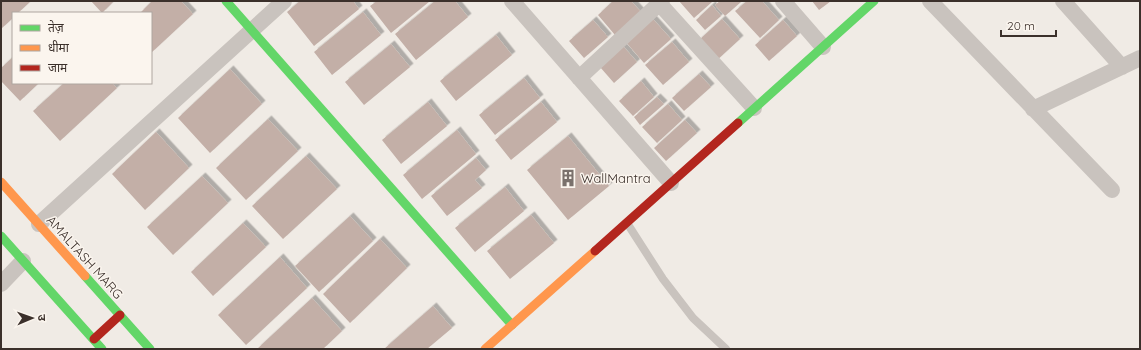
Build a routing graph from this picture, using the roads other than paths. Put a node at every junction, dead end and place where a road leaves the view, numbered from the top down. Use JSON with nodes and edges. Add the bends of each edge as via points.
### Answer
{"nodes":[{"id":1,"x":226,"y":1,"type":"edge"},
{"id":2,"x":284,"y":1,"type":"edge"},
{"id":3,"x":512,"y":1,"type":"edge"},
{"id":4,"x":782,"y":1,"type":"edge"},
{"id":5,"x":874,"y":1,"type":"edge"},
{"id":6,"x":930,"y":1,"type":"edge"},
{"id":7,"x":1063,"y":1,"type":"edge"},
{"id":8,"x":659,"y":2,"type":"edge"},
{"id":9,"x":252,"y":30,"type":"junction"},
{"id":10,"x":823,"y":47,"type":"junction"},
{"id":11,"x":1140,"y":58,"type":"edge"},
{"id":12,"x":1122,"y":67,"type":"junction"},
{"id":13,"x":579,"y":78,"type":"junction"},
{"id":14,"x":754,"y":108,"type":"junction"},
{"id":15,"x":1033,"y":109,"type":"junction"},
{"id":16,"x":1,"y":182,"type":"edge"},
{"id":17,"x":671,"y":183,"type":"junction"},
{"id":18,"x":1112,"y":190,"type":"dead end"},
{"id":19,"x":627,"y":222,"type":"junction"},
{"id":20,"x":38,"y":224,"type":"junction"},
{"id":21,"x":1,"y":236,"type":"edge"},
{"id":22,"x":23,"y":261,"type":"junction"},
{"id":23,"x":1,"y":284,"type":"edge"},
{"id":24,"x":120,"y":315,"type":"junction"},
{"id":25,"x":512,"y":325,"type":"junction"},
{"id":26,"x":94,"y":339,"type":"junction"},
{"id":27,"x":102,"y":349,"type":"edge"},
{"id":28,"x":150,"y":349,"type":"edge"},
{"id":29,"x":485,"y":349,"type":"edge"},
{"id":30,"x":726,"y":349,"type":"edge"}],
"edges":[{"from":1,"to":9,"type":"street"},
{"from":2,"to":9,"type":"street"},
{"from":3,"to":13,"type":"street"},
{"from":4,"to":10,"type":"street"},
{"from":5,"to":10,"type":"street"},
{"from":6,"to":15,"type":"street"},
{"from":7,"to":12,"type":"street"},
{"from":8,"to":13,"type":"street"},
{"from":8,"to":14,"type":"street"},
{"from":9,"to":20,"type":"street"},
{"from":9,"to":25,"type":"street"},
{"from":10,"to":14,"type":"street"},
{"from":11,"to":12,"type":"street"},
{"from":12,"to":15,"type":"street"},
{"from":13,"to":17,"type":"street"},
{"from":14,"to":17,"type":"street"},
{"from":15,"to":18,"type":"street"},
{"from":16,"to":20,"type":"street","name":"AMALTASH MARG"},
{"from":17,"to":19,"type":"street"},
{"from":19,"to":25,"type":"street"},
{"from":19,"to":30,"type":"lane","via":[[663,279],[693,318]]},
{"from":20,"to":24,"type":"street","name":"AMALTASH MARG"},
{"from":21,"to":22,"type":"street"},
{"from":22,"to":23,"type":"street"},
{"from":22,"to":26,"type":"street"},
{"from":24,"to":26,"type":"street"},
{"from":24,"to":28,"type":"street","name":"AMALTASH MARG"},
{"from":25,"to":29,"type":"street"},
{"from":26,"to":27,"type":"street"}]}
